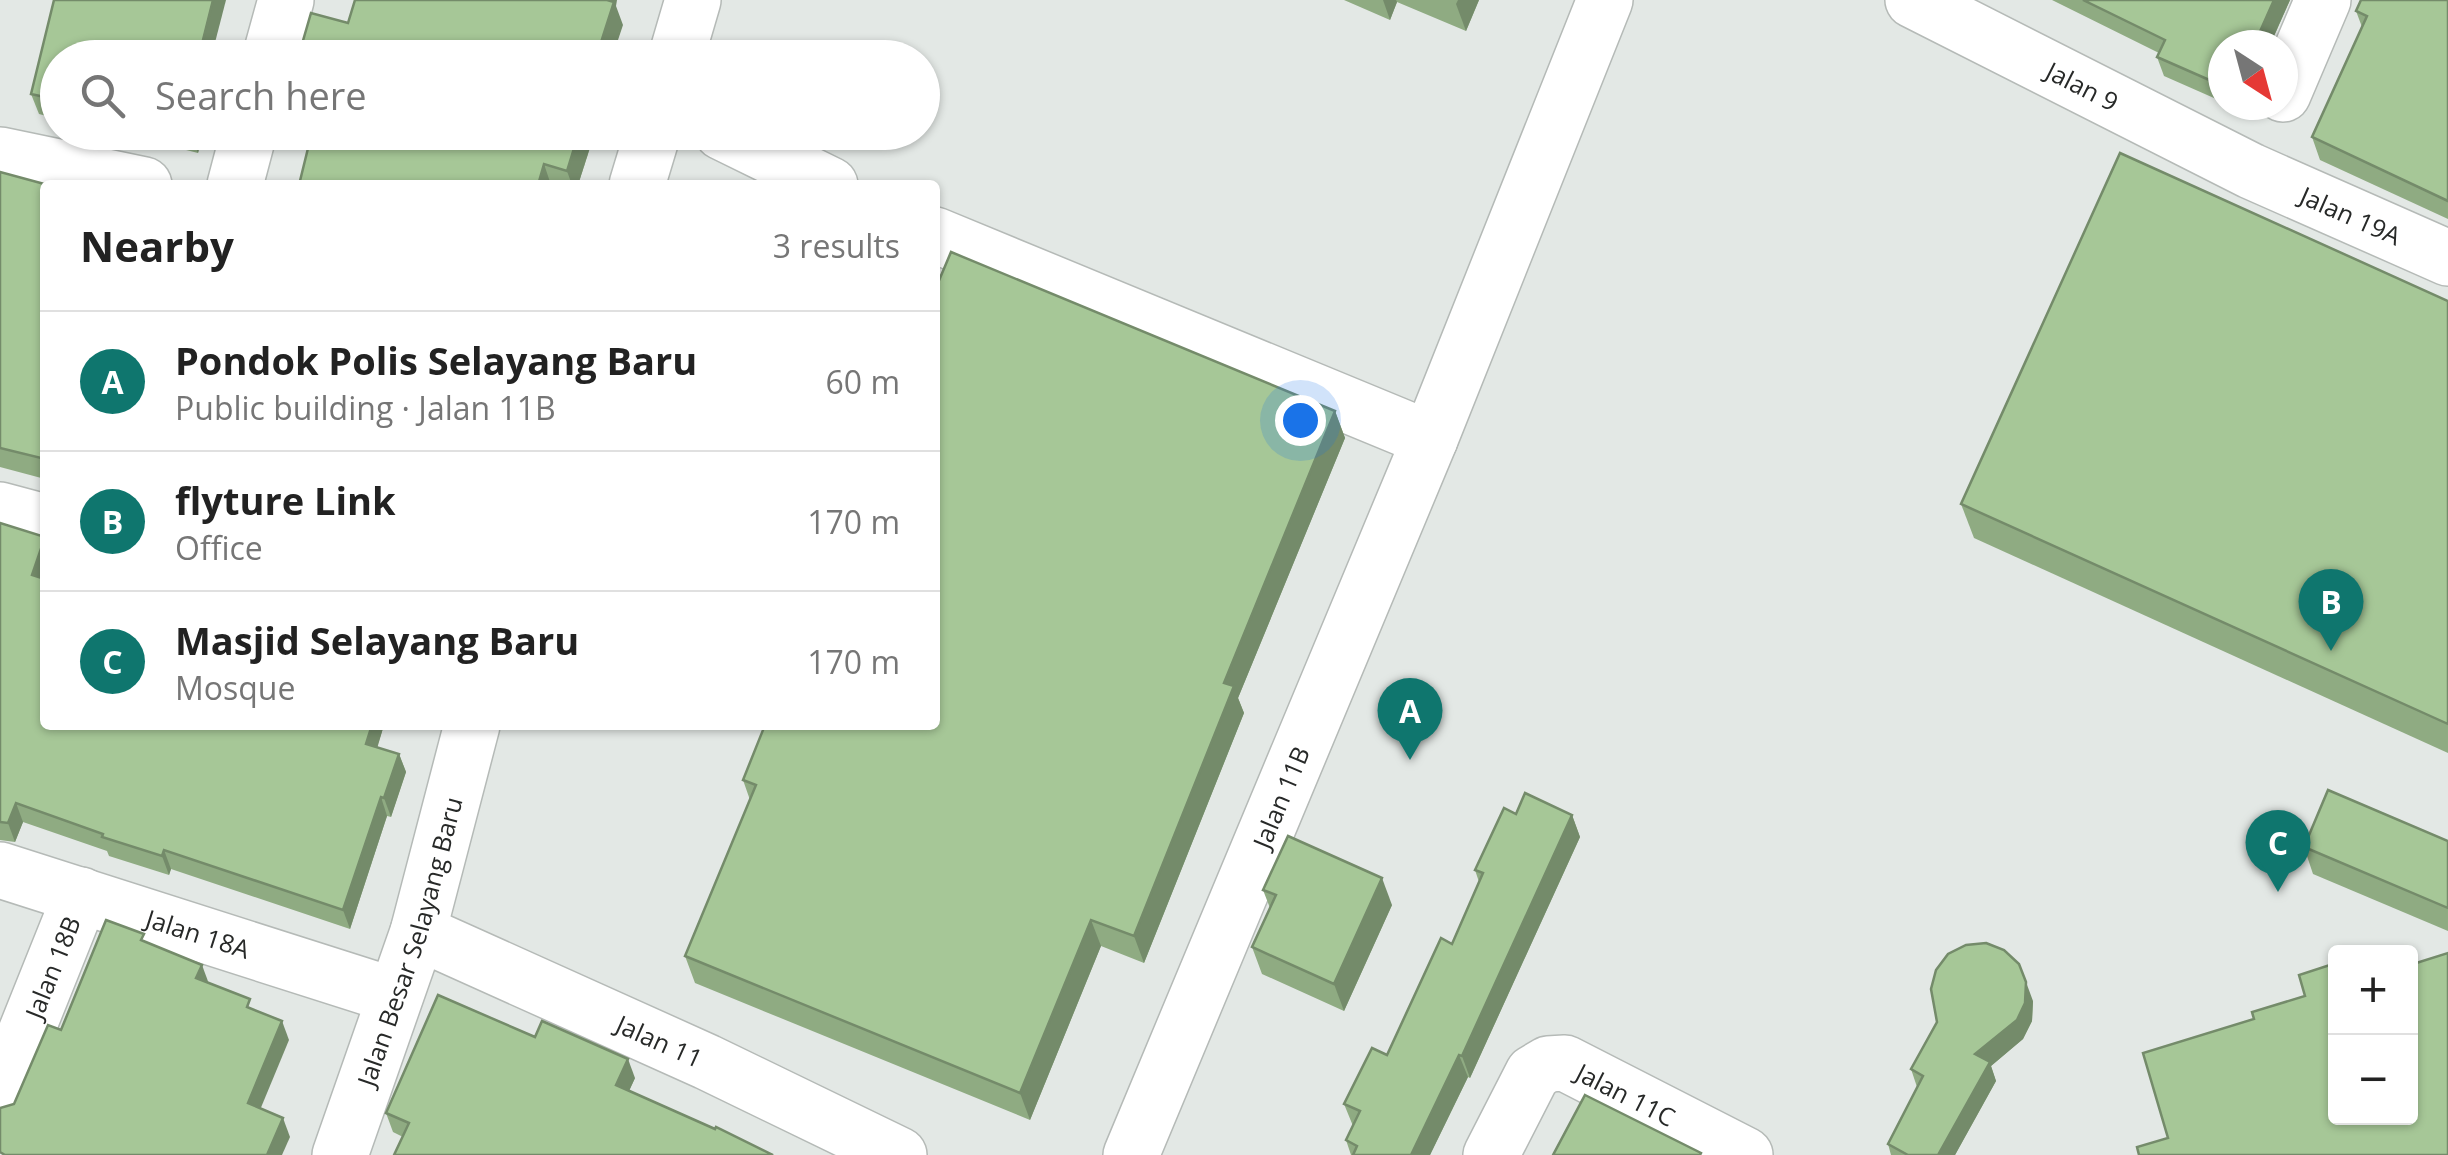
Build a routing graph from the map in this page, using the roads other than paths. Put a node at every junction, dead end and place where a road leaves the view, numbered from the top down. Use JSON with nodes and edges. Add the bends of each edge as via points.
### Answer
{"nodes":[{"id":1,"x":286,"y":0,"type":"edge"},
{"id":2,"x":693,"y":0,"type":"edge"},
{"id":3,"x":1605,"y":0,"type":"edge"},
{"id":4,"x":1912,"y":0,"type":"edge"},
{"id":5,"x":2323,"y":0,"type":"edge"},
{"id":6,"x":275,"y":40,"type":"edge"},
{"id":7,"x":681,"y":40,"type":"edge"},
{"id":8,"x":2298,"y":59,"type":"edge"},
{"id":9,"x":2272,"y":120,"type":"edge"},
{"id":10,"x":244,"y":150,"type":"edge"},
{"id":11,"x":647,"y":150,"type":"edge"},
{"id":12,"x":759,"y":150,"type":"edge"},
{"id":13,"x":0,"y":156,"type":"edge"},
{"id":14,"x":2251,"y":171,"type":"junction"},
{"id":15,"x":119,"y":180,"type":"edge"},
{"id":16,"x":236,"y":180,"type":"edge"},
{"id":17,"x":638,"y":180,"type":"edge"},
{"id":18,"x":820,"y":180,"type":"edge"},
{"id":19,"x":940,"y":238,"type":"edge"},
{"id":20,"x":2448,"y":258,"type":"edge"},
{"id":21,"x":1430,"y":438,"type":"junction"},
{"id":22,"x":0,"y":510,"type":"edge"},
{"id":23,"x":40,"y":521,"type":"edge"},
{"id":24,"x":471,"y":730,"type":"edge"},
{"id":25,"x":0,"y":870,"type":"edge"},
{"id":26,"x":81,"y":895,"type":"junction"},
{"id":27,"x":418,"y":932,"type":"junction"},
{"id":28,"x":395,"y":996,"type":"junction"},
{"id":29,"x":0,"y":1098,"type":"edge"},
{"id":30,"x":340,"y":1155,"type":"edge"},
{"id":31,"x":899,"y":1155,"type":"edge"},
{"id":32,"x":1131,"y":1155,"type":"edge"},
{"id":33,"x":1490,"y":1155,"type":"edge"},
{"id":34,"x":1745,"y":1155,"type":"edge"}],
"edges":[{"from":1,"to":6,"type":"street"},
{"from":2,"to":7,"type":"street"},
{"from":3,"to":21,"type":"street","name":"Jalan 11B"},
{"from":4,"to":14,"type":"street","name":"Jalan 9"},
{"from":5,"to":8,"type":"street"},
{"from":9,"to":14,"type":"street"},
{"from":10,"to":16,"type":"street"},
{"from":11,"to":17,"type":"street"},
{"from":12,"to":18,"type":"street"},
{"from":13,"to":15,"type":"street"},
{"from":14,"to":20,"type":"street","name":"Jalan 19A"},
{"from":19,"to":21,"type":"street"},
{"from":21,"to":32,"type":"street","name":"Jalan 11B"},
{"from":22,"to":23,"type":"street"},
{"from":24,"to":27,"type":"street","name":"Jalan Besar Selayang Baru"},
{"from":25,"to":26,"type":"street","name":"Jalan 18A"},
{"from":26,"to":28,"type":"street","name":"Jalan 18A"},
{"from":26,"to":29,"type":"street","name":"Jalan 18B"},
{"from":27,"to":28,"type":"street","name":"Jalan Besar Selayang Baru"},
{"from":27,"to":31,"type":"street","name":"Jalan 11"},
{"from":28,"to":30,"type":"street","name":"Jalan Besar Selayang Baru"},
{"from":33,"to":34,"type":"street","name":"Jalan 11C","via":[[1533,1073],[1565,1064]]}]}
